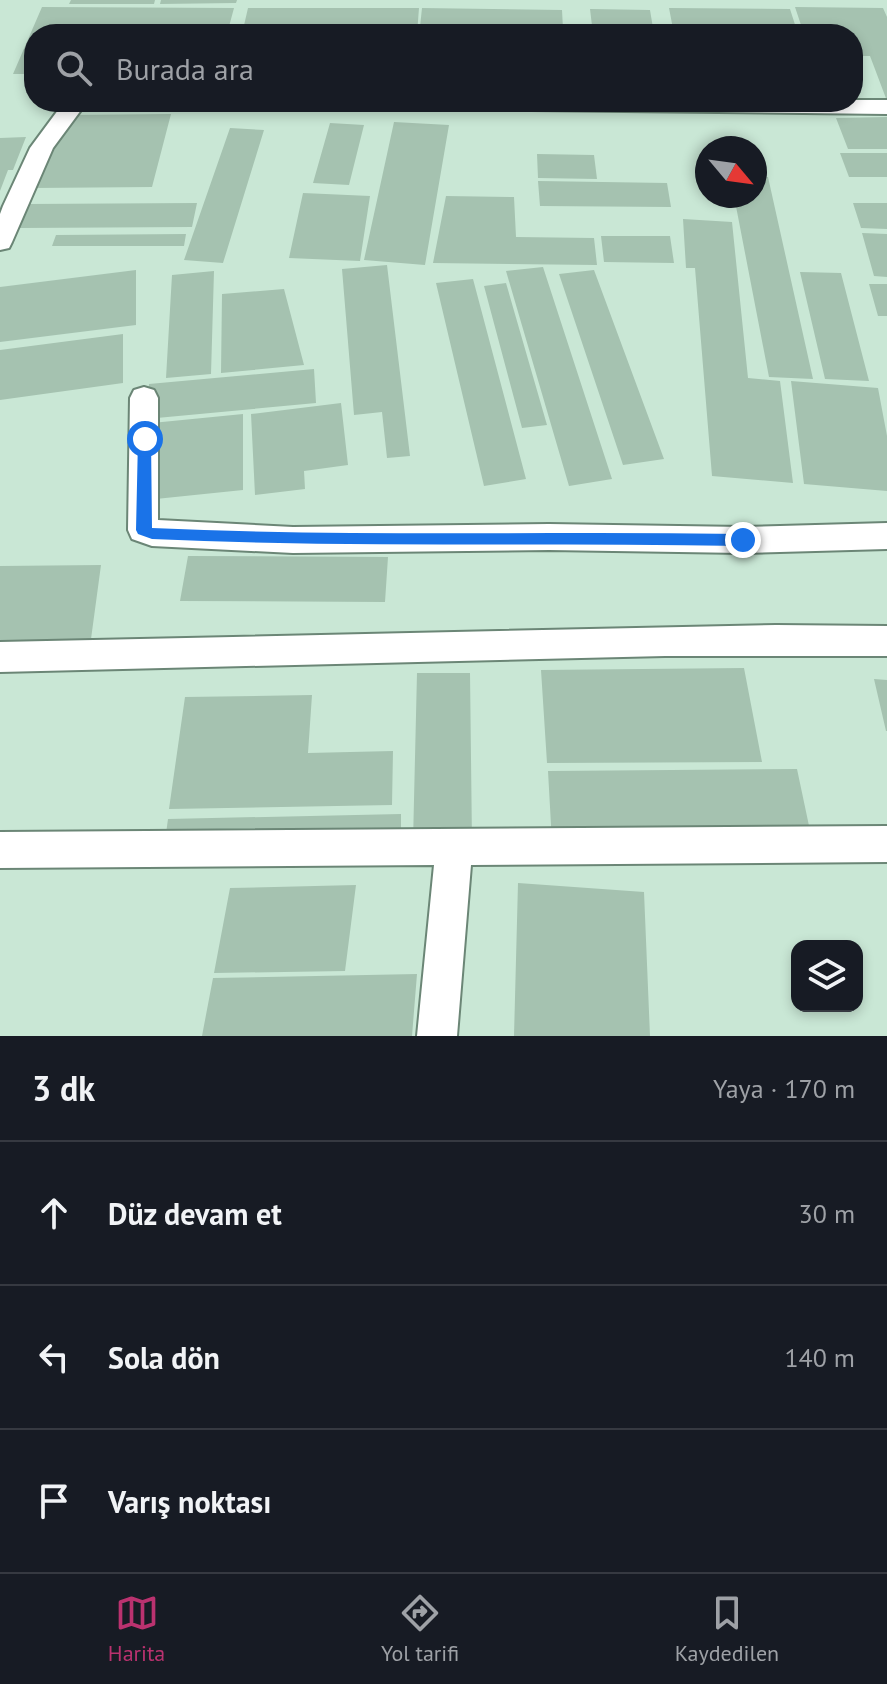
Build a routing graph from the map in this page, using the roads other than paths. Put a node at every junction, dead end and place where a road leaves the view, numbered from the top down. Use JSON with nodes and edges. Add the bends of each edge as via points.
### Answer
{"nodes":[{"id":1,"x":863,"y":107,"type":"edge"},
{"id":2,"x":887,"y":107,"type":"edge"},
{"id":3,"x":65,"y":112,"type":"edge"},
{"id":4,"x":0,"y":242,"type":"edge"},
{"id":5,"x":144,"y":398,"type":"dead end"},
{"id":6,"x":887,"y":536,"type":"edge"},
{"id":7,"x":887,"y":641,"type":"edge"},
{"id":8,"x":0,"y":657,"type":"edge"},
{"id":9,"x":887,"y":844,"type":"edge"},
{"id":10,"x":454,"y":845,"type":"junction"},
{"id":11,"x":0,"y":850,"type":"edge"},
{"id":12,"x":437,"y":1036,"type":"edge"}],
"edges":[{"from":1,"to":2,"type":"street"},
{"from":3,"to":4,"type":"street"},
{"from":5,"to":6,"type":"street","via":[[143,530],[152,533],[293,540]]},
{"from":7,"to":8,"type":"street"},
{"from":9,"to":10,"type":"street"},
{"from":10,"to":11,"type":"street"},
{"from":10,"to":12,"type":"street"}]}
